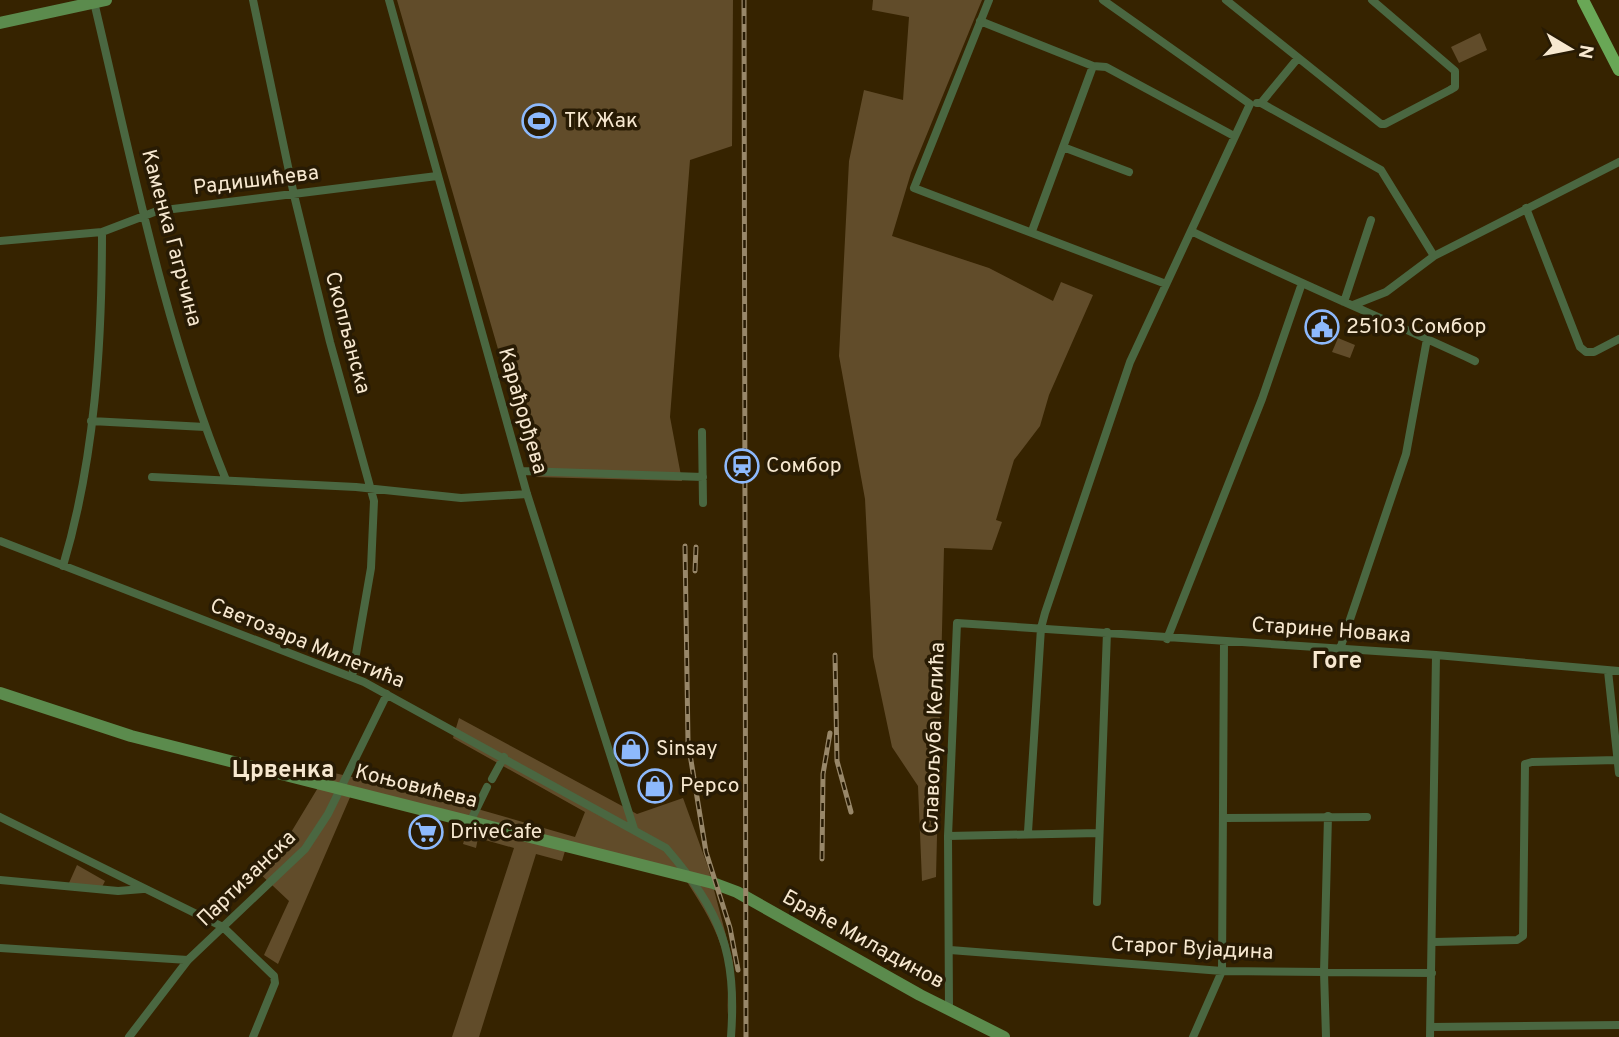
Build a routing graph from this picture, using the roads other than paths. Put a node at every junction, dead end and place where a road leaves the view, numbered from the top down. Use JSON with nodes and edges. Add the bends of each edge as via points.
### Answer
{"nodes":[{"id":1,"x":253,"y":0,"type":"edge"},
{"id":2,"x":389,"y":0,"type":"edge"},
{"id":3,"x":989,"y":0,"type":"edge"},
{"id":4,"x":1103,"y":0,"type":"edge"},
{"id":5,"x":1227,"y":0,"type":"edge"},
{"id":6,"x":1372,"y":0,"type":"edge"},
{"id":7,"x":1583,"y":0,"type":"edge"},
{"id":8,"x":100,"y":1,"type":"edge"},
{"id":9,"x":76,"y":3,"type":"edge"},
{"id":10,"x":980,"y":21,"type":"junction"},
{"id":11,"x":0,"y":23,"type":"edge"},
{"id":12,"x":1298,"y":58,"type":"junction"},
{"id":13,"x":1093,"y":66,"type":"junction"},
{"id":14,"x":1619,"y":70,"type":"edge"},
{"id":15,"x":1261,"y":103,"type":"junction"},
{"id":16,"x":1250,"y":104,"type":"junction"},
{"id":17,"x":1234,"y":136,"type":"junction"},
{"id":18,"x":1063,"y":148,"type":"junction"},
{"id":19,"x":1619,"y":162,"type":"edge"},
{"id":20,"x":1129,"y":172,"type":"dead end"},
{"id":21,"x":437,"y":176,"type":"junction"},
{"id":22,"x":294,"y":195,"type":"junction"},
{"id":23,"x":1526,"y":208,"type":"junction"},
{"id":24,"x":144,"y":216,"type":"junction"},
{"id":25,"x":1371,"y":220,"type":"dead end"},
{"id":26,"x":1032,"y":231,"type":"junction"},
{"id":27,"x":1191,"y":231,"type":"junction"},
{"id":28,"x":102,"y":232,"type":"junction"},
{"id":29,"x":0,"y":241,"type":"edge"},
{"id":30,"x":1434,"y":257,"type":"junction"},
{"id":31,"x":1166,"y":284,"type":"junction"},
{"id":32,"x":1301,"y":286,"type":"junction"},
{"id":33,"x":1348,"y":303,"type":"junction"},
{"id":34,"x":1427,"y":339,"type":"junction"},
{"id":35,"x":1619,"y":339,"type":"edge"},
{"id":36,"x":1475,"y":361,"type":"dead end"},
{"id":37,"x":91,"y":421,"type":"junction"},
{"id":38,"x":205,"y":427,"type":"junction"},
{"id":39,"x":702,"y":432,"type":"dead end"},
{"id":40,"x":523,"y":471,"type":"junction"},
{"id":41,"x":152,"y":477,"type":"dead end"},
{"id":42,"x":703,"y":477,"type":"junction"},
{"id":43,"x":226,"y":480,"type":"junction"},
{"id":44,"x":371,"y":488,"type":"junction"},
{"id":45,"x":527,"y":494,"type":"junction"},
{"id":46,"x":703,"y":503,"type":"dead end"},
{"id":47,"x":0,"y":541,"type":"edge"},
{"id":48,"x":63,"y":566,"type":"junction"},
{"id":49,"x":1041,"y":628,"type":"junction"},
{"id":50,"x":1107,"y":632,"type":"junction"},
{"id":51,"x":1167,"y":639,"type":"junction"},
{"id":52,"x":1224,"y":641,"type":"junction"},
{"id":53,"x":1340,"y":649,"type":"junction"},
{"id":54,"x":1436,"y":655,"type":"junction"},
{"id":55,"x":1608,"y":671,"type":"junction"},
{"id":56,"x":1619,"y":671,"type":"edge"},
{"id":57,"x":352,"y":677,"type":"junction"},
{"id":58,"x":0,"y":693,"type":"edge"},
{"id":59,"x":387,"y":695,"type":"junction"},
{"id":60,"x":504,"y":757,"type":"junction"},
{"id":61,"x":1618,"y":760,"type":"edge"},
{"id":62,"x":1619,"y":773,"type":"edge"},
{"id":63,"x":341,"y":788,"type":"junction"},
{"id":64,"x":1328,"y":816,"type":"junction"},
{"id":65,"x":0,"y":817,"type":"edge"},
{"id":66,"x":1367,"y":817,"type":"dead end"},
{"id":67,"x":1224,"y":818,"type":"junction"},
{"id":68,"x":471,"y":820,"type":"junction"},
{"id":69,"x":634,"y":829,"type":"junction"},
{"id":70,"x":1028,"y":832,"type":"junction"},
{"id":71,"x":1099,"y":833,"type":"junction"},
{"id":72,"x":948,"y":836,"type":"junction"},
{"id":73,"x":696,"y":878,"type":"junction"},
{"id":74,"x":0,"y":880,"type":"edge"},
{"id":75,"x":144,"y":889,"type":"junction"},
{"id":76,"x":1097,"y":902,"type":"dead end"},
{"id":77,"x":223,"y":927,"type":"junction"},
{"id":78,"x":1434,"y":942,"type":"junction"},
{"id":79,"x":0,"y":948,"type":"edge"},
{"id":80,"x":950,"y":950,"type":"junction"},
{"id":81,"x":188,"y":960,"type":"junction"},
{"id":82,"x":1222,"y":971,"type":"junction"},
{"id":83,"x":1324,"y":972,"type":"junction"},
{"id":84,"x":1432,"y":973,"type":"junction"},
{"id":85,"x":948,"y":1009,"type":"junction"},
{"id":86,"x":1619,"y":1025,"type":"edge"},
{"id":87,"x":1431,"y":1027,"type":"junction"},
{"id":88,"x":129,"y":1037,"type":"edge"},
{"id":89,"x":253,"y":1037,"type":"edge"},
{"id":90,"x":732,"y":1037,"type":"edge"},
{"id":91,"x":1004,"y":1037,"type":"edge"},
{"id":92,"x":1193,"y":1037,"type":"edge"},
{"id":93,"x":1326,"y":1037,"type":"edge"},
{"id":94,"x":1430,"y":1037,"type":"edge"}],
"edges":[{"from":1,"to":22,"type":"street","name":"Скопљанска"},
{"from":2,"to":21,"type":"street","name":"Карађорђева"},
{"from":3,"to":10,"type":"street"},
{"from":4,"to":16,"type":"street"},
{"from":5,"to":12,"type":"street"},
{"from":6,"to":12,"type":"street","via":[[1455,71],[1455,87],[1381,124]]},
{"from":7,"to":14,"type":"main road"},
{"from":8,"to":9,"type":"main road"},
{"from":8,"to":24,"type":"street","name":"Каменка Гагрчина"},
{"from":9,"to":11,"type":"main road"},
{"from":10,"to":13,"type":"street"},
{"from":10,"to":26,"type":"street","via":[[914,187]]},
{"from":12,"to":15,"type":"street"},
{"from":13,"to":17,"type":"street","via":[[1106,67]]},
{"from":13,"to":18,"type":"street"},
{"from":15,"to":16,"type":"street"},
{"from":15,"to":30,"type":"street","via":[[1381,170]]},
{"from":16,"to":17,"type":"street"},
{"from":17,"to":27,"type":"street"},
{"from":18,"to":20,"type":"street"},
{"from":18,"to":26,"type":"street"},
{"from":19,"to":23,"type":"street"},
{"from":21,"to":22,"type":"street","name":"Радишићева"},
{"from":21,"to":40,"type":"street","name":"Карађорђева"},
{"from":22,"to":24,"type":"street","name":"Радишићева"},
{"from":22,"to":44,"type":"street","name":"Скопљанска"},
{"from":23,"to":30,"type":"street"},
{"from":23,"to":35,"type":"street","via":[[1583,350],[1594,352]]},
{"from":24,"to":28,"type":"street","name":"Радишићева"},
{"from":24,"to":38,"type":"street","name":"Каменка Гагрчина"},
{"from":25,"to":33,"type":"street"},
{"from":26,"to":31,"type":"street"},
{"from":27,"to":31,"type":"street"},
{"from":27,"to":32,"type":"street"},
{"from":28,"to":29,"type":"street","name":"Радишићева"},
{"from":28,"to":37,"type":"street"},
{"from":30,"to":33,"type":"street","via":[[1386,292]]},
{"from":31,"to":49,"type":"street","via":[[1107,424]]},
{"from":32,"to":33,"type":"street"},
{"from":32,"to":51,"type":"street","via":[[1253,423]]},
{"from":33,"to":34,"type":"street"},
{"from":34,"to":36,"type":"street"},
{"from":34,"to":53,"type":"street","via":[[1406,454]]},
{"from":37,"to":38,"type":"street"},
{"from":37,"to":48,"type":"street","via":[[80,507]]},
{"from":38,"to":43,"type":"street","name":"Каменка Гагрчина"},
{"from":39,"to":42,"type":"street"},
{"from":40,"to":42,"type":"street"},
{"from":40,"to":45,"type":"street","name":"Карађорђева"},
{"from":41,"to":43,"type":"street"},
{"from":42,"to":46,"type":"street"},
{"from":43,"to":44,"type":"street"},
{"from":44,"to":45,"type":"street","via":[[461,498]]},
{"from":44,"to":57,"type":"street","name":"Скопљанска","via":[[371,568]]},
{"from":45,"to":69,"type":"street","name":"Карађорђева"},
{"from":47,"to":48,"type":"street","name":"Светозара Милетића"},
{"from":48,"to":57,"type":"street","name":"Светозара Милетића"},
{"from":49,"to":50,"type":"street","name":"Старине Новака"},
{"from":49,"to":70,"type":"street"},
{"from":49,"to":72,"type":"street","name":"Славољуба Келића","via":[[957,623]]},
{"from":50,"to":51,"type":"street","name":"Старине Новака"},
{"from":50,"to":71,"type":"street"},
{"from":51,"to":52,"type":"street","name":"Старине Новака"},
{"from":52,"to":53,"type":"street","name":"Старине Новака"},
{"from":52,"to":67,"type":"street"},
{"from":53,"to":54,"type":"street","name":"Старине Новака"},
{"from":54,"to":55,"type":"street","name":"Старине Новака"},
{"from":54,"to":78,"type":"street"},
{"from":55,"to":56,"type":"street","name":"Старине Новака"},
{"from":55,"to":61,"type":"street"},
{"from":57,"to":59,"type":"street","name":"Светозара Милетића"},
{"from":58,"to":63,"type":"main road","name":"Коњовићева","via":[[131,736]]},
{"from":59,"to":60,"type":"street","name":"Светозара Милетића"},
{"from":59,"to":63,"type":"street","name":"Партизанска"},
{"from":60,"to":68,"type":"street"},
{"from":60,"to":69,"type":"street","name":"Светозара Милетића"},
{"from":61,"to":62,"type":"street"},
{"from":61,"to":78,"type":"street","via":[[1525,764],[1523,936],[1517,940]]},
{"from":63,"to":68,"type":"main road","name":"Коњовићева"},
{"from":63,"to":77,"type":"street","name":"Партизанска","via":[[305,849]]},
{"from":64,"to":66,"type":"street"},
{"from":64,"to":67,"type":"street"},
{"from":64,"to":83,"type":"street"},
{"from":65,"to":75,"type":"street"},
{"from":67,"to":82,"type":"street"},
{"from":68,"to":73,"type":"main road","name":"Коњовићева"},
{"from":69,"to":73,"type":"street","name":"Светозара Милетића","via":[[666,848]]},
{"from":70,"to":71,"type":"street"},
{"from":70,"to":72,"type":"street"},
{"from":71,"to":76,"type":"street"},
{"from":72,"to":80,"type":"street","name":"Славољуба Келића"},
{"from":73,"to":85,"type":"main road","name":"Браће Миладинов","via":[[737,892]]},
{"from":73,"to":90,"type":"street","name":"Светозара Милетића","via":[[726,942],[732,974]]},
{"from":74,"to":75,"type":"street"},
{"from":75,"to":77,"type":"street"},
{"from":77,"to":81,"type":"street","name":"Партизанска"},
{"from":77,"to":89,"type":"street","via":[[274,976]]},
{"from":78,"to":84,"type":"street"},
{"from":79,"to":81,"type":"street"},
{"from":80,"to":82,"type":"street","name":"Старог Вујадина"},
{"from":80,"to":85,"type":"street","name":"Славољуба Келића"},
{"from":81,"to":88,"type":"street","name":"Партизанска"},
{"from":82,"to":83,"type":"street","name":"Старог Вујадина"},
{"from":82,"to":92,"type":"street"},
{"from":83,"to":84,"type":"street","name":"Старог Вујадина"},
{"from":83,"to":93,"type":"street"},
{"from":84,"to":87,"type":"street"},
{"from":85,"to":91,"type":"main road","name":"Браће Миладинов"},
{"from":86,"to":87,"type":"street"},
{"from":87,"to":94,"type":"street"}]}
